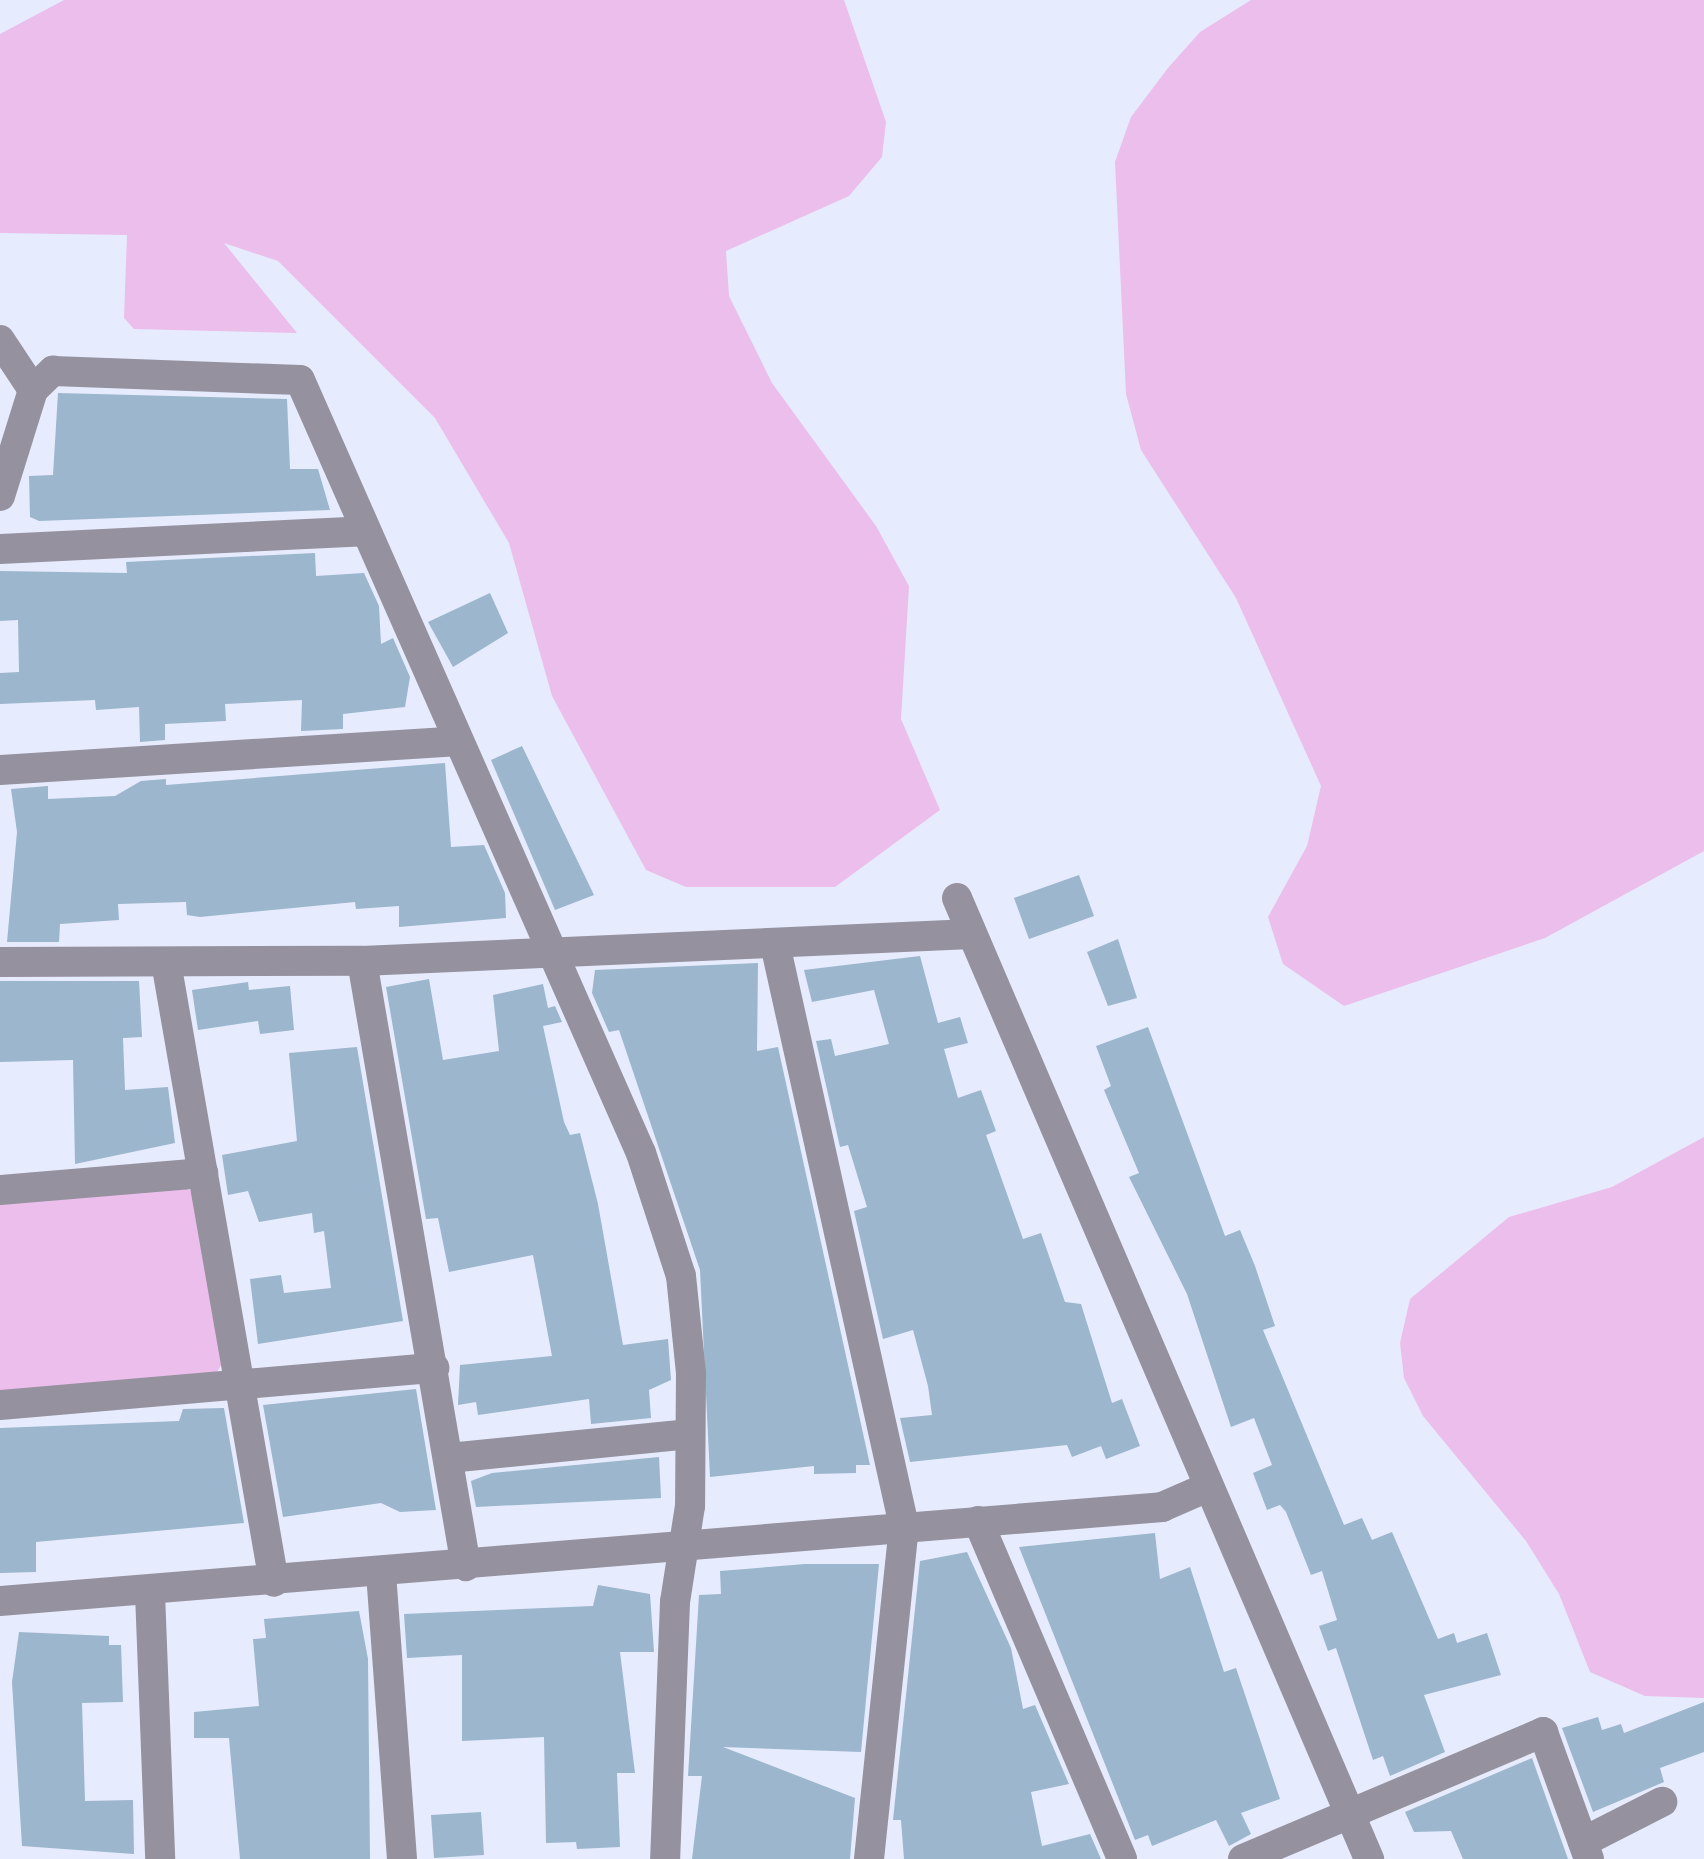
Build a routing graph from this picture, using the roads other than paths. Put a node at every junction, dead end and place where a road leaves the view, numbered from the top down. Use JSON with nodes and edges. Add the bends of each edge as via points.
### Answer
{"nodes":[{"id":1,"x":0,"y":340,"type":"edge"},
{"id":2,"x":33,"y":390,"type":"junction"},
{"id":3,"x":6,"y":462,"type":"edge"},
{"id":4,"x":0,"y":496,"type":"edge"},
{"id":5,"x":364,"y":530,"type":"junction"},
{"id":6,"x":0,"y":549,"type":"edge"},
{"id":7,"x":455,"y":741,"type":"junction"},
{"id":8,"x":0,"y":770,"type":"edge"},
{"id":9,"x":957,"y":898,"type":"dead end"},
{"id":10,"x":971,"y":934,"type":"junction"},
{"id":11,"x":775,"y":944,"type":"junction"},
{"id":12,"x":551,"y":954,"type":"junction"},
{"id":13,"x":362,"y":961,"type":"junction"},
{"id":14,"x":0,"y":962,"type":"edge"},
{"id":15,"x":166,"y":962,"type":"junction"},
{"id":16,"x":203,"y":1173,"type":"junction"},
{"id":17,"x":0,"y":1190,"type":"edge"},
{"id":18,"x":434,"y":1368,"type":"junction"},
{"id":19,"x":241,"y":1383,"type":"junction"},
{"id":20,"x":0,"y":1405,"type":"edge"},
{"id":21,"x":690,"y":1434,"type":"junction"},
{"id":22,"x":449,"y":1458,"type":"junction"},
{"id":23,"x":1208,"y":1487,"type":"junction"},
{"id":24,"x":978,"y":1521,"type":"junction"},
{"id":25,"x":904,"y":1526,"type":"junction"},
{"id":26,"x":683,"y":1548,"type":"junction"},
{"id":27,"x":466,"y":1566,"type":"junction"},
{"id":28,"x":381,"y":1573,"type":"junction"},
{"id":29,"x":274,"y":1582,"type":"junction"},
{"id":30,"x":150,"y":1593,"type":"junction"},
{"id":31,"x":0,"y":1601,"type":"edge"},
{"id":32,"x":1661,"y":1802,"type":"dead end"},
{"id":33,"x":1348,"y":1813,"type":"junction"},
{"id":34,"x":1586,"y":1851,"type":"edge"},
{"id":35,"x":160,"y":1859,"type":"edge"},
{"id":36,"x":402,"y":1859,"type":"edge"},
{"id":37,"x":665,"y":1859,"type":"edge"},
{"id":38,"x":869,"y":1859,"type":"edge"},
{"id":39,"x":1122,"y":1859,"type":"edge"},
{"id":40,"x":1243,"y":1859,"type":"edge"},
{"id":41,"x":1369,"y":1859,"type":"edge"}],
"edges":[{"from":1,"to":2,"type":"street"},
{"from":2,"to":3,"type":"street"},
{"from":2,"to":5,"type":"street","via":[[52,371],[300,380]]},
{"from":3,"to":4,"type":"street"},
{"from":5,"to":6,"type":"street"},
{"from":5,"to":7,"type":"street"},
{"from":7,"to":8,"type":"street"},
{"from":7,"to":12,"type":"street"},
{"from":9,"to":10,"type":"street"},
{"from":10,"to":11,"type":"street"},
{"from":10,"to":23,"type":"street"},
{"from":11,"to":12,"type":"street"},
{"from":11,"to":25,"type":"street"},
{"from":12,"to":13,"type":"street"},
{"from":12,"to":21,"type":"street","via":[[641,1153],[681,1276]]},
{"from":13,"to":15,"type":"street"},
{"from":13,"to":18,"type":"street"},
{"from":14,"to":15,"type":"street"},
{"from":15,"to":16,"type":"street"},
{"from":16,"to":17,"type":"street"},
{"from":16,"to":19,"type":"street"},
{"from":18,"to":19,"type":"street"},
{"from":18,"to":22,"type":"street"},
{"from":19,"to":20,"type":"street"},
{"from":19,"to":29,"type":"street"},
{"from":21,"to":22,"type":"street"},
{"from":21,"to":26,"type":"street"},
{"from":22,"to":27,"type":"street"},
{"from":23,"to":24,"type":"street","via":[[1162,1507]]},
{"from":23,"to":33,"type":"street"},
{"from":24,"to":25,"type":"street"},
{"from":24,"to":39,"type":"street"},
{"from":25,"to":26,"type":"street"},
{"from":25,"to":38,"type":"street"},
{"from":26,"to":27,"type":"street"},
{"from":26,"to":37,"type":"street"},
{"from":27,"to":28,"type":"street"},
{"from":28,"to":29,"type":"street"},
{"from":28,"to":36,"type":"street"},
{"from":29,"to":30,"type":"street"},
{"from":30,"to":31,"type":"street"},
{"from":30,"to":35,"type":"street"},
{"from":32,"to":34,"type":"street"},
{"from":33,"to":34,"type":"street","via":[[1543,1732]]},
{"from":33,"to":40,"type":"street"},
{"from":33,"to":41,"type":"street"}]}
